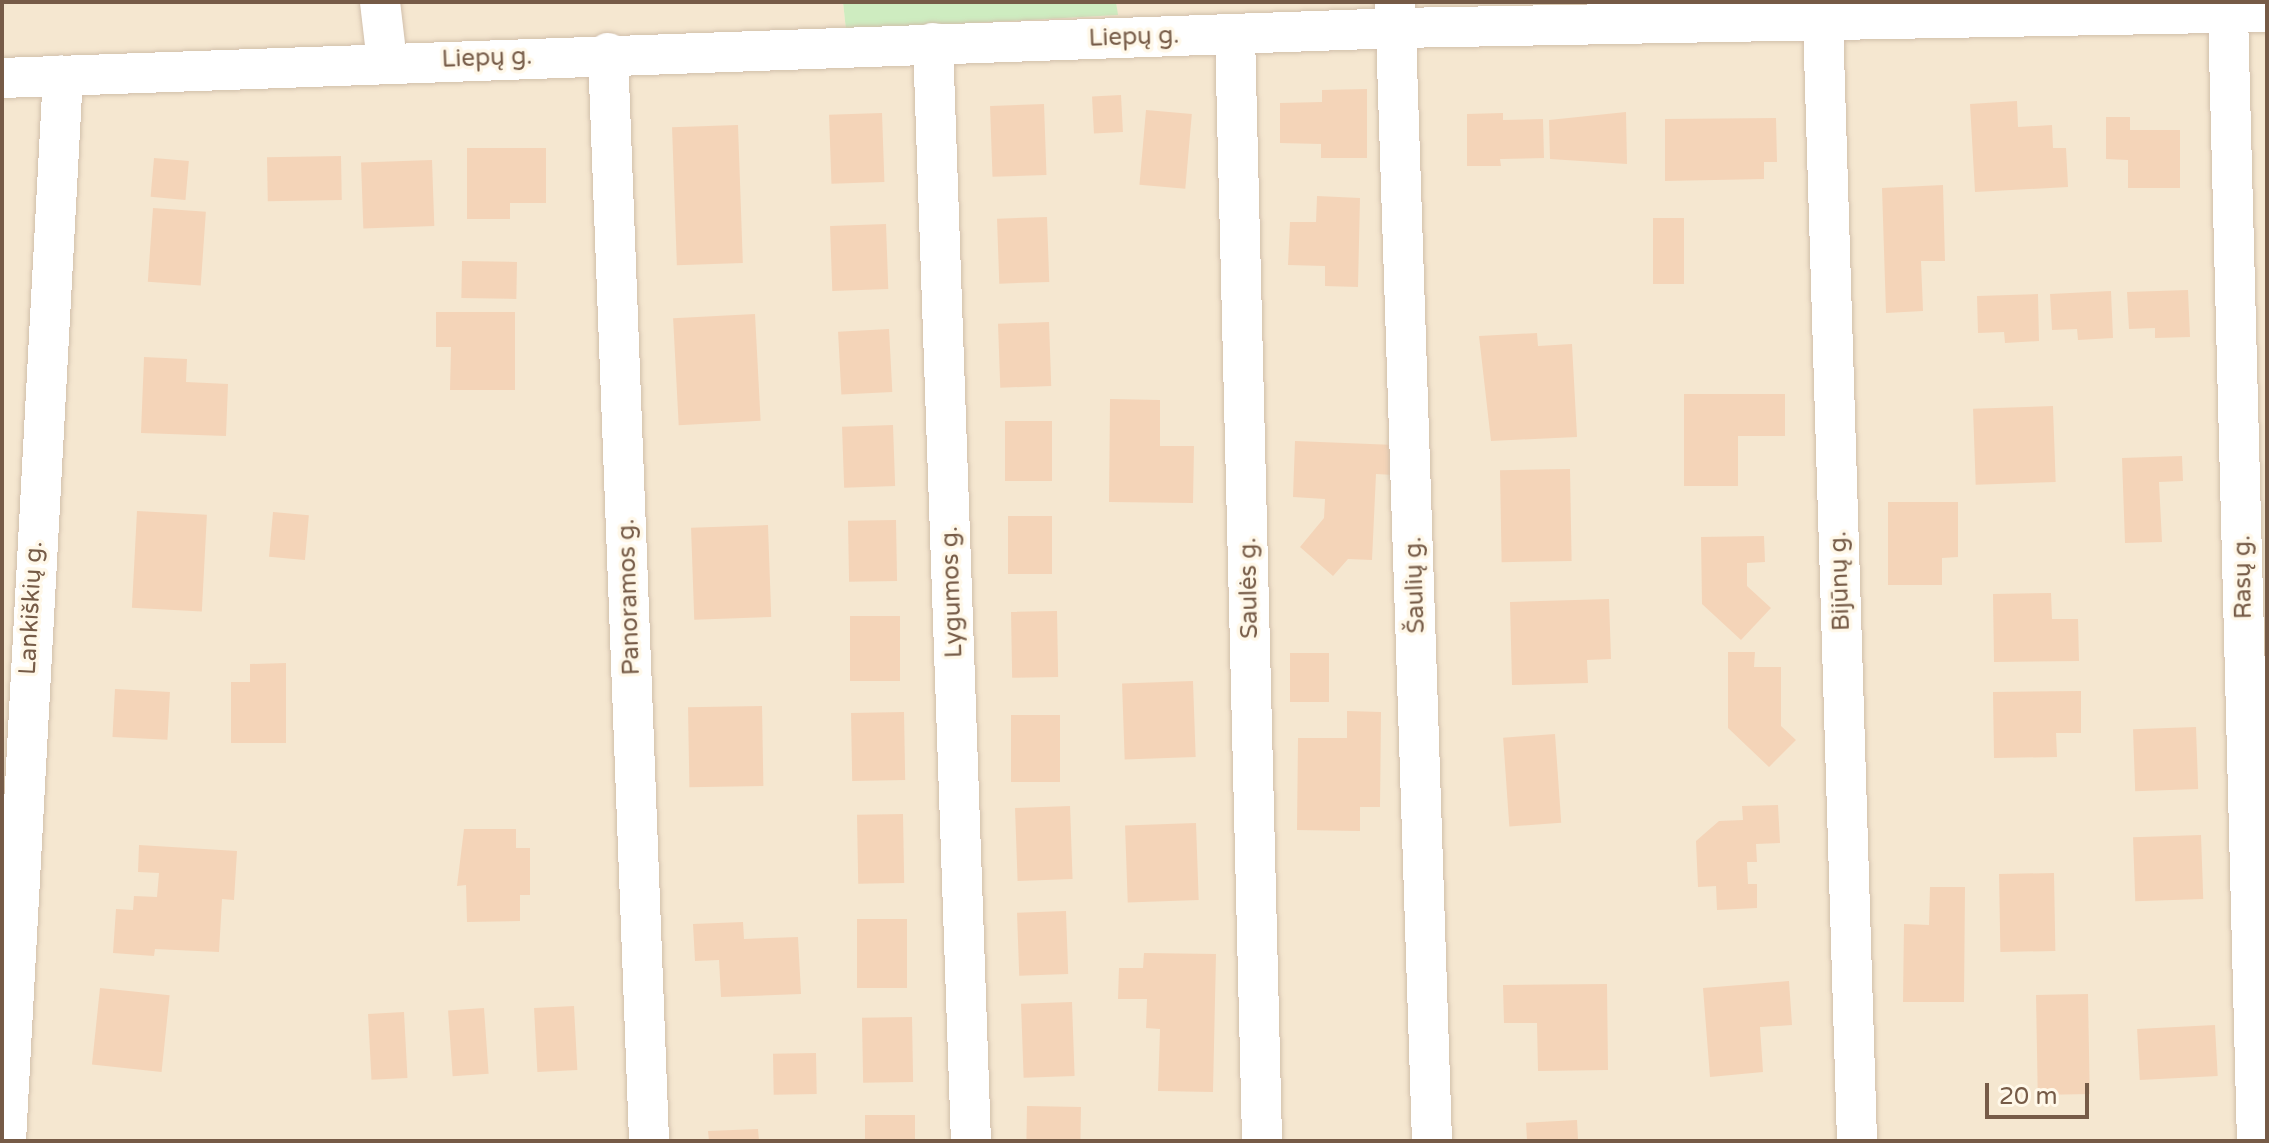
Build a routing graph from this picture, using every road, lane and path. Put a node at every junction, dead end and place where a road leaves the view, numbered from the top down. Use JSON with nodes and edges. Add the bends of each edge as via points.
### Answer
{"nodes":[{"id":1,"x":380,"y":2,"type":"edge"},
{"id":2,"x":1702,"y":12,"type":"edge"},
{"id":3,"x":2248,"y":13,"type":"edge"},
{"id":4,"x":1396,"y":15,"type":"edge"},
{"id":5,"x":1140,"y":19,"type":"edge"},
{"id":6,"x":1823,"y":21,"type":"junction"},
{"id":7,"x":1235,"y":34,"type":"junction"},
{"id":8,"x":933,"y":43,"type":"junction"},
{"id":9,"x":608,"y":53,"type":"junction"},
{"id":10,"x":387,"y":62,"type":"junction"},
{"id":11,"x":63,"y":76,"type":"junction"},
{"id":12,"x":2,"y":78,"type":"edge"},
{"id":13,"x":6,"y":1141,"type":"edge"},
{"id":14,"x":649,"y":1141,"type":"edge"},
{"id":15,"x":971,"y":1141,"type":"edge"},
{"id":16,"x":1262,"y":1141,"type":"edge"},
{"id":17,"x":1432,"y":1141,"type":"edge"},
{"id":18,"x":1857,"y":1141,"type":"edge"},
{"id":19,"x":2257,"y":1141,"type":"edge"}],
"edges":[{"from":1,"to":10,"type":"street"},
{"from":2,"to":4,"type":"street","name":"Liepų g."},
{"from":2,"to":6,"type":"street","name":"Liepų g."},
{"from":3,"to":6,"type":"street","name":"Liepų g."},
{"from":3,"to":19,"type":"street","name":"Rasų g."},
{"from":4,"to":7,"type":"street","name":"Liepų g."},
{"from":4,"to":17,"type":"street","name":"Šaulių g."},
{"from":5,"to":7,"type":"street","name":"Liepų g."},
{"from":5,"to":8,"type":"street","name":"Liepų g."},
{"from":6,"to":18,"type":"street","name":"Bijūnų g."},
{"from":7,"to":16,"type":"street","name":"Saulės g."},
{"from":8,"to":9,"type":"street","name":"Liepų g."},
{"from":8,"to":15,"type":"street","name":"Lygumos g."},
{"from":9,"to":10,"type":"street","name":"Liepų g."},
{"from":9,"to":14,"type":"street","name":"Panoramos g."},
{"from":10,"to":11,"type":"street","name":"Liepų g."},
{"from":11,"to":12,"type":"street","name":"Liepų g."},
{"from":11,"to":13,"type":"street","name":"Lankiškių g."}]}
